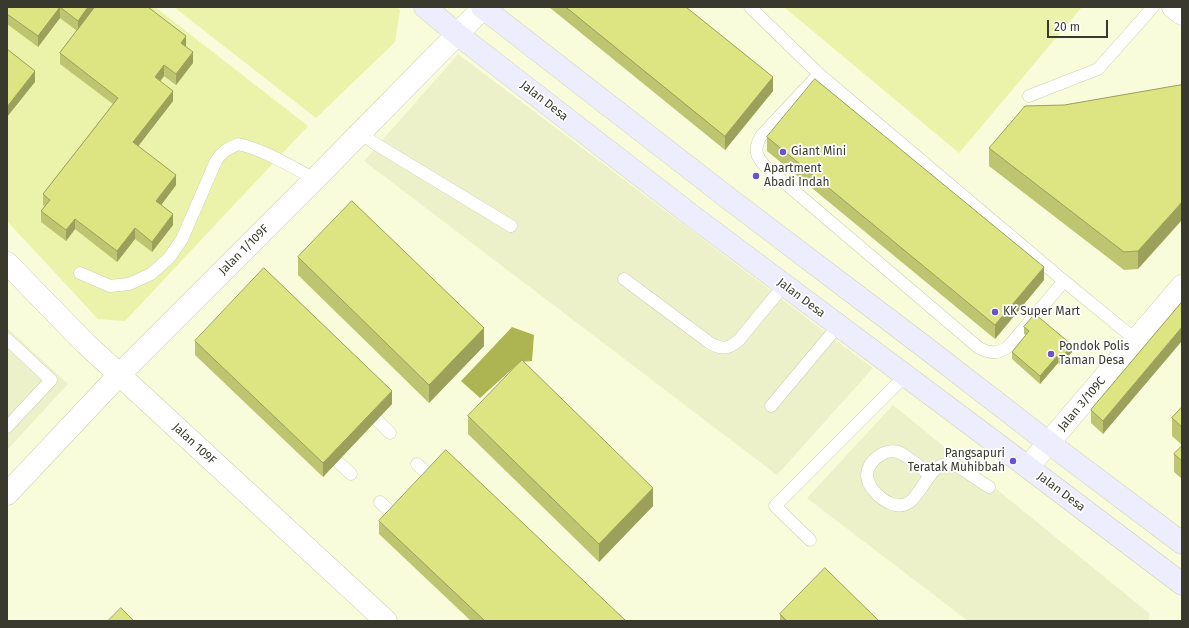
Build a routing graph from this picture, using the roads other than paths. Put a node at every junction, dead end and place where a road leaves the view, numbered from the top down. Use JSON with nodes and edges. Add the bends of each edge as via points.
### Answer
{"nodes":[{"id":1,"x":425,"y":7,"type":"edge"},
{"id":2,"x":482,"y":7,"type":"edge"},
{"id":3,"x":750,"y":7,"type":"edge"},
{"id":4,"x":1153,"y":7,"type":"edge"},
{"id":5,"x":1173,"y":7,"type":"edge"},
{"id":6,"x":1182,"y":14,"type":"edge"},
{"id":7,"x":457,"y":34,"type":"junction"},
{"id":8,"x":819,"y":74,"type":"junction"},
{"id":9,"x":1029,"y":96,"type":"dead end"},
{"id":10,"x":360,"y":132,"type":"junction"},
{"id":11,"x":315,"y":179,"type":"junction"},
{"id":12,"x":511,"y":226,"type":"dead end"},
{"id":13,"x":7,"y":263,"type":"edge"},
{"id":14,"x":80,"y":273,"type":"dead end"},
{"id":15,"x":624,"y":279,"type":"dead end"},
{"id":16,"x":1064,"y":281,"type":"junction"},
{"id":17,"x":784,"y":286,"type":"junction"},
{"id":18,"x":1182,"y":286,"type":"edge"},
{"id":19,"x":838,"y":326,"type":"junction"},
{"id":20,"x":7,"y":339,"type":"edge"},
{"id":21,"x":1136,"y":340,"type":"junction"},
{"id":22,"x":119,"y":375,"type":"junction"},
{"id":23,"x":905,"y":376,"type":"junction"},
{"id":24,"x":771,"y":406,"type":"dead end"},
{"id":25,"x":377,"y":420,"type":"edge"},
{"id":26,"x":7,"y":426,"type":"edge"},
{"id":27,"x":390,"y":433,"type":"dead end"},
{"id":28,"x":1049,"y":443,"type":"junction"},
{"id":29,"x":338,"y":462,"type":"edge"},
{"id":30,"x":417,"y":464,"type":"dead end"},
{"id":31,"x":1028,"y":467,"type":"junction"},
{"id":32,"x":351,"y":474,"type":"dead end"},
{"id":33,"x":930,"y":475,"type":"junction"},
{"id":34,"x":432,"y":478,"type":"edge"},
{"id":35,"x":989,"y":487,"type":"dead end"},
{"id":36,"x":7,"y":494,"type":"edge"},
{"id":37,"x":380,"y":502,"type":"dead end"},
{"id":38,"x":396,"y":516,"type":"edge"},
{"id":39,"x":810,"y":540,"type":"dead end"},
{"id":40,"x":1182,"y":542,"type":"edge"},
{"id":41,"x":1182,"y":584,"type":"edge"},
{"id":42,"x":386,"y":621,"type":"edge"}],
"edges":[{"from":1,"to":7,"type":"main road","name":"Jalan Desa"},
{"from":2,"to":7,"type":"street","name":"Jalan 1/109F"},
{"from":2,"to":28,"type":"main road"},
{"from":3,"to":8,"type":"lane"},
{"from":4,"to":9,"type":"lane","via":[[1098,69]]},
{"from":5,"to":6,"type":"street"},
{"from":7,"to":10,"type":"street","name":"Jalan 1/109F"},
{"from":7,"to":17,"type":"main road","name":"Jalan Desa"},
{"from":8,"to":16,"type":"lane"},
{"from":8,"to":16,"type":"lane","via":[[761,136],[756,151],[764,166],[806,202],[979,348],[987,352],[1003,351],[1009,346]]},
{"from":10,"to":11,"type":"street","name":"Jalan 1/109F"},
{"from":10,"to":12,"type":"lane","via":[[374,144]]},
{"from":11,"to":14,"type":"lane","via":[[250,146],[238,144],[220,155],[182,240],[169,258],[151,274],[129,284],[110,286]]},
{"from":11,"to":22,"type":"street","name":"Jalan 1/109F"},
{"from":13,"to":22,"type":"street","name":"Jalan 109F"},
{"from":15,"to":17,"type":"lane","via":[[710,343],[725,348],[739,340]]},
{"from":16,"to":21,"type":"lane"},
{"from":17,"to":19,"type":"main road","name":"Jalan Desa"},
{"from":18,"to":21,"type":"street","name":"Jalan 3/109C"},
{"from":19,"to":23,"type":"main road","name":"Jalan Desa"},
{"from":19,"to":24,"type":"lane"},
{"from":20,"to":26,"type":"lane","via":[[51,380]]},
{"from":21,"to":28,"type":"street","name":"Jalan 3/109C"},
{"from":22,"to":36,"type":"street","name":"Jalan 1/109F"},
{"from":22,"to":42,"type":"street","name":"Jalan 109F"},
{"from":23,"to":31,"type":"main road","name":"Jalan Desa"},
{"from":23,"to":39,"type":"lane","via":[[775,506]]},
{"from":25,"to":27,"type":"lane"},
{"from":28,"to":31,"type":"street","name":"Jalan 3/109C"},
{"from":28,"to":40,"type":"main road"},
{"from":29,"to":32,"type":"lane"},
{"from":30,"to":34,"type":"lane"},
{"from":31,"to":41,"type":"main road","name":"Jalan Desa"},
{"from":33,"to":33,"type":"lane","via":[[916,496],[910,502],[901,505],[884,500],[870,485],[867,476],[874,460],[890,451],[905,456]]},
{"from":33,"to":35,"type":"lane","via":[[936,468],[954,464]]},
{"from":37,"to":38,"type":"lane"}]}
